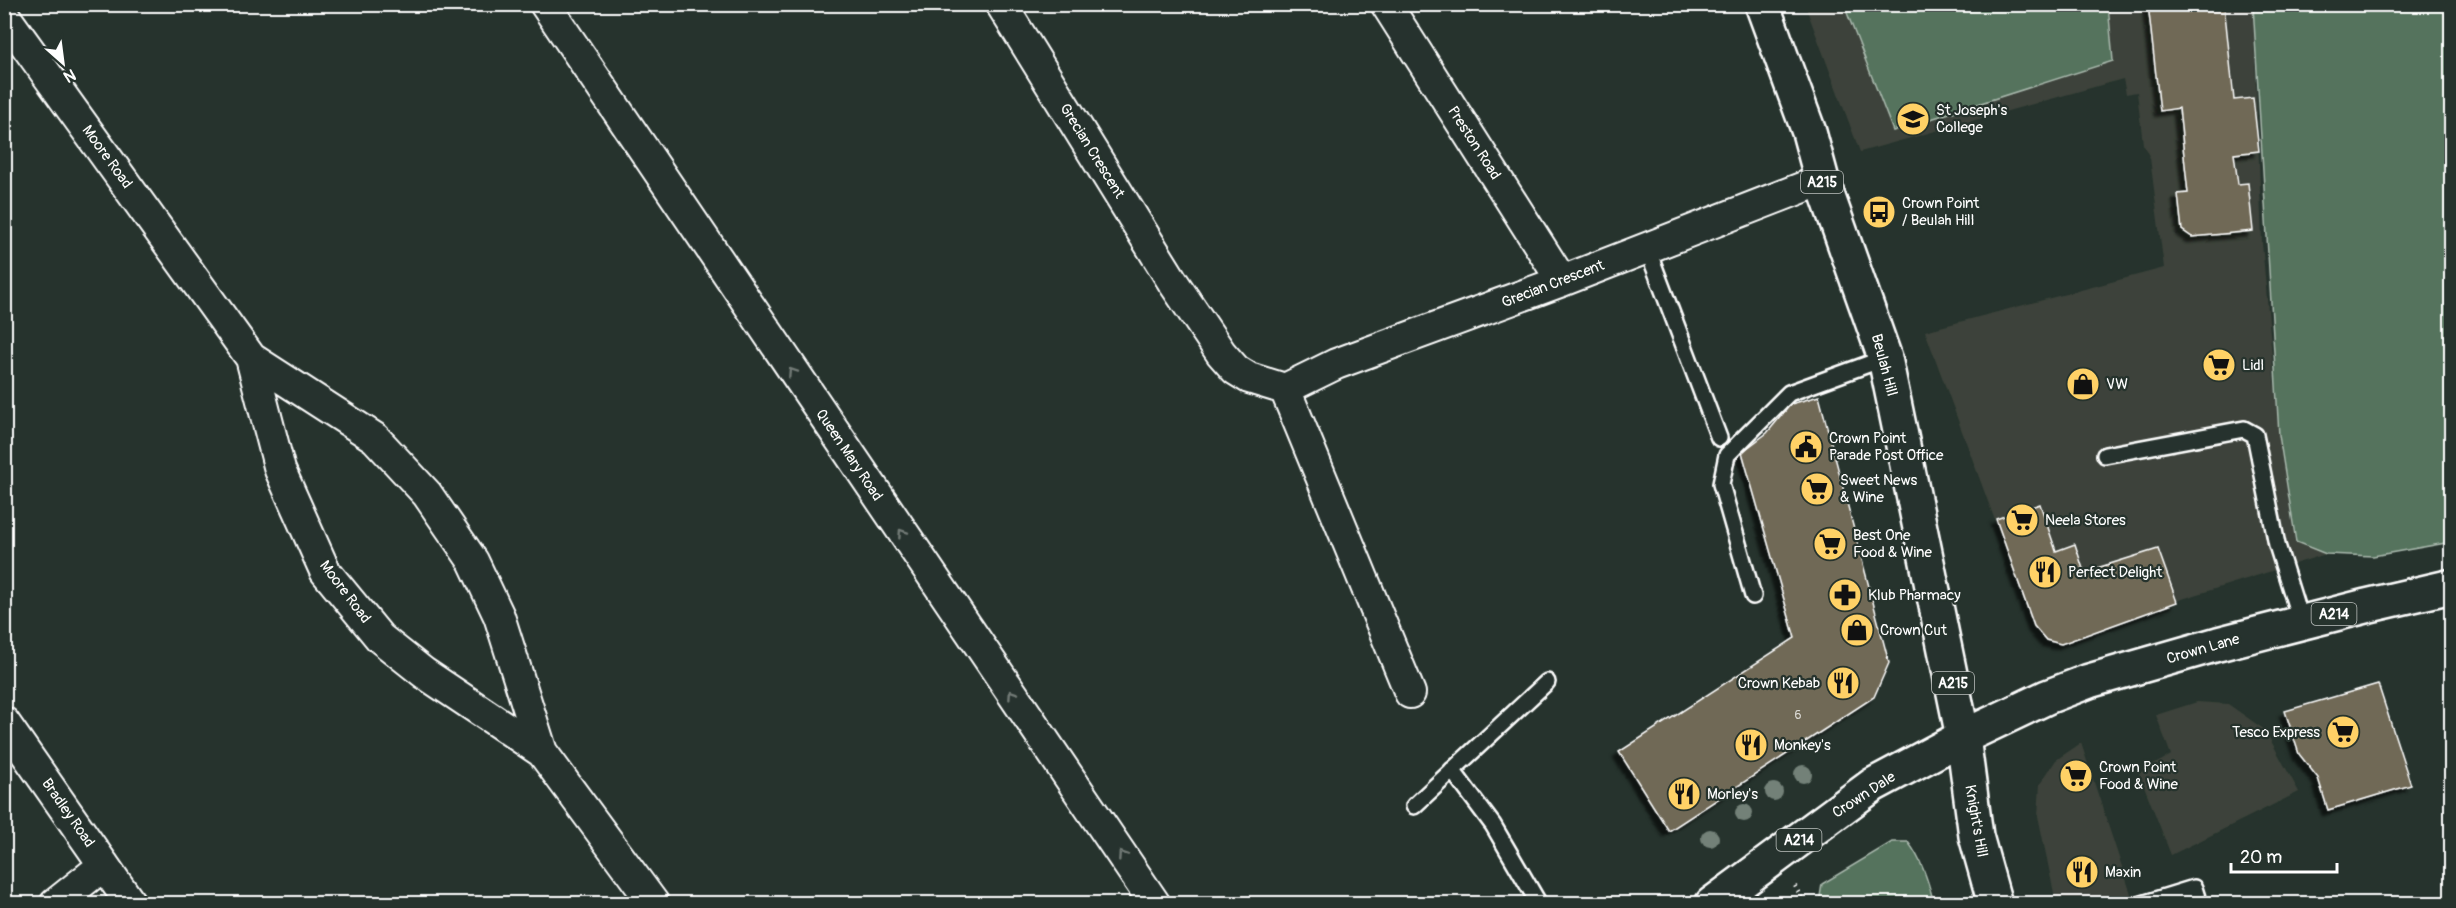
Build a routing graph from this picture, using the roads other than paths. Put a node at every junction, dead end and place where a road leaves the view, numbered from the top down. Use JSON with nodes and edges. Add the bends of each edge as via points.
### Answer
{"nodes":[{"id":1,"x":545,"y":4,"type":"edge"},
{"id":2,"x":1001,"y":4,"type":"edge"},
{"id":3,"x":1386,"y":4,"type":"edge"},
{"id":4,"x":1762,"y":4,"type":"edge"},
{"id":5,"x":4,"y":15,"type":"edge"},
{"id":6,"x":1822,"y":180,"type":"junction"},
{"id":7,"x":1647,"y":248,"type":"junction"},
{"id":8,"x":1562,"y":281,"type":"junction"},
{"id":9,"x":251,"y":358,"type":"junction"},
{"id":10,"x":1885,"y":358,"type":"junction"},
{"id":11,"x":1285,"y":389,"type":"junction"},
{"id":12,"x":1719,"y":438,"type":"dead end"},
{"id":13,"x":2105,"y":455,"type":"dead end"},
{"id":14,"x":2451,"y":586,"type":"edge"},
{"id":15,"x":1753,"y":596,"type":"dead end"},
{"id":16,"x":2301,"y":622,"type":"junction"},
{"id":17,"x":1547,"y":682,"type":"dead end"},
{"id":18,"x":1410,"y":693,"type":"dead end"},
{"id":19,"x":4,"y":722,"type":"edge"},
{"id":20,"x":1963,"y":737,"type":"junction"},
{"id":21,"x":542,"y":752,"type":"junction"},
{"id":22,"x":1452,"y":770,"type":"junction"},
{"id":23,"x":1414,"y":806,"type":"dead end"},
{"id":24,"x":104,"y":865,"type":"junction"},
{"id":25,"x":55,"y":903,"type":"edge"},
{"id":26,"x":131,"y":903,"type":"edge"},
{"id":27,"x":654,"y":903,"type":"edge"},
{"id":28,"x":1155,"y":903,"type":"edge"},
{"id":29,"x":1539,"y":903,"type":"edge"},
{"id":30,"x":1712,"y":903,"type":"edge"},
{"id":31,"x":1995,"y":903,"type":"edge"},
{"id":32,"x":2142,"y":903,"type":"edge"},
{"id":33,"x":2199,"y":903,"type":"edge"}],
"edges":[{"from":28,"to":1,"type":"street","name":"Queen Mary Road","one_way":true},
{"from":2,"to":11,"type":"street","name":"Grecian Crescent","via":[[1221,353],[1249,378]]},
{"from":3,"to":8,"type":"street","name":"Preston Road"},
{"from":4,"to":6,"type":"main road","name":"Beulah Hill","number":"A215","via":[[1809,132]]},
{"from":5,"to":9,"type":"street","name":"Moore Road"},
{"from":6,"to":7,"type":"street","name":"Grecian Crescent"},
{"from":6,"to":10,"type":"main road","name":"Beulah Hill","number":"A215"},
{"from":7,"to":8,"type":"street","name":"Grecian Crescent"},
{"from":7,"to":12,"type":"lane"},
{"from":8,"to":11,"type":"street","name":"Grecian Crescent","via":[[1336,364]]},
{"from":9,"to":21,"type":"street","name":"Moore Road","via":[[375,438],[427,494],[473,561],[499,616]]},
{"from":9,"to":21,"type":"street","name":"Moore Road","via":[[280,470],[325,571],[380,638],[424,673]]},
{"from":10,"to":15,"type":"lane","via":[[1789,393],[1727,455],[1721,484]]},
{"from":10,"to":20,"type":"main road","name":"Beulah Hill","number":"A215"},
{"from":11,"to":18,"type":"street"},
{"from":13,"to":16,"type":"lane","via":[[2244,429],[2255,435],[2277,545]]},
{"from":14,"to":16,"type":"main road","name":"Crown Lane","number":"A214"},
{"from":16,"to":20,"type":"main road","name":"Crown Lane","number":"A214","via":[[2089,681]]},
{"from":17,"to":22,"type":"lane"},
{"from":19,"to":24,"type":"street","name":"Bradley Road"},
{"from":20,"to":30,"type":"main road","name":"Crown Dale","number":"A214","via":[[1873,785]]},
{"from":20,"to":31,"type":"main road","name":"Knight's Hill","number":"A215","via":[[1976,836]]},
{"from":21,"to":27,"type":"street","name":"Moore Road"},
{"from":22,"to":23,"type":"lane"},
{"from":22,"to":29,"type":"lane","via":[[1493,825]]},
{"from":24,"to":25,"type":"street"},
{"from":24,"to":26,"type":"street","name":"Bradley Road"},
{"from":32,"to":33,"type":"lane","via":[[2194,888]]}]}
